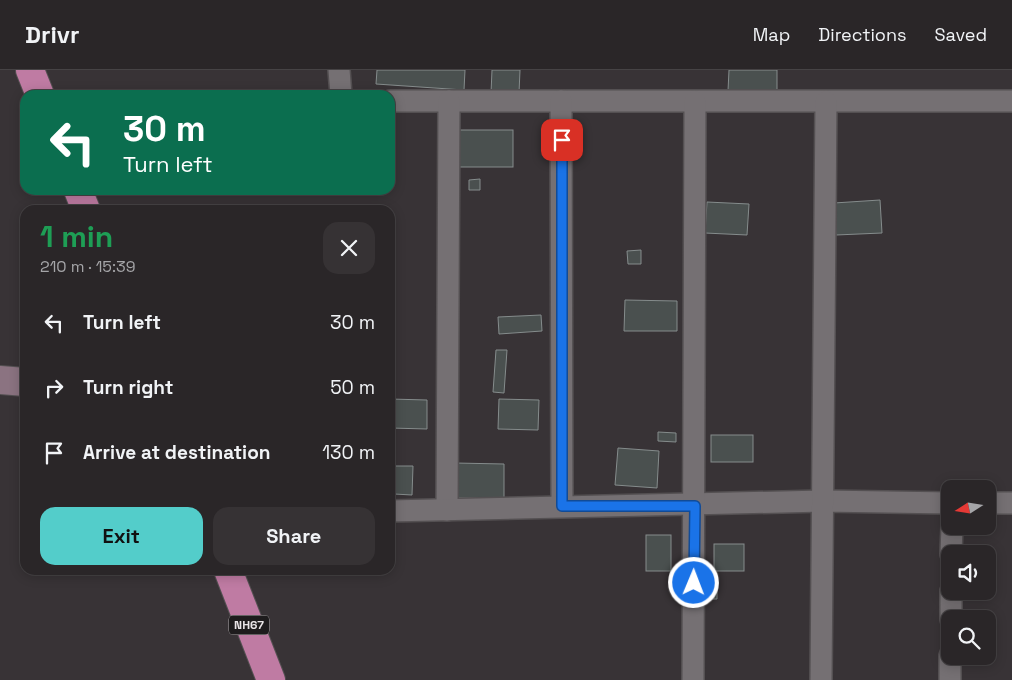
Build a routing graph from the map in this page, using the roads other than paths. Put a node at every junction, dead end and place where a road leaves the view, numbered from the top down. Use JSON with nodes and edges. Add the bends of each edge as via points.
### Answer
{"nodes":[{"id":1,"x":30,"y":70,"type":"edge"},
{"id":2,"x":339,"y":70,"type":"edge"},
{"id":3,"x":38,"y":90,"type":"edge"},
{"id":4,"x":341,"y":90,"type":"edge"},
{"id":5,"x":395,"y":101,"type":"edge"},
{"id":6,"x":449,"y":101,"type":"junction"},
{"id":7,"x":562,"y":101,"type":"junction"},
{"id":8,"x":1012,"y":101,"type":"edge"},
{"id":9,"x":695,"y":102,"type":"junction"},
{"id":10,"x":826,"y":102,"type":"junction"},
{"id":11,"x":0,"y":380,"type":"edge"},
{"id":12,"x":20,"y":382,"type":"edge"},
{"id":13,"x":823,"y":501,"type":"junction"},
{"id":14,"x":941,"y":503,"type":"edge"},
{"id":15,"x":996,"y":503,"type":"edge"},
{"id":16,"x":1012,"y":503,"type":"edge"},
{"id":17,"x":562,"y":506,"type":"junction"},
{"id":18,"x":695,"y":506,"type":"junction"},
{"id":19,"x":447,"y":510,"type":"junction"},
{"id":20,"x":395,"y":511,"type":"edge"},
{"id":21,"x":230,"y":575,"type":"edge"},
{"id":22,"x":950,"y":665,"type":"edge"},
{"id":23,"x":271,"y":680,"type":"edge"},
{"id":24,"x":693,"y":680,"type":"edge"},
{"id":25,"x":821,"y":680,"type":"edge"},
{"id":26,"x":950,"y":680,"type":"edge"}],
"edges":[{"from":1,"to":3,"type":"highway"},
{"from":2,"to":4,"type":"street"},
{"from":5,"to":6,"type":"street"},
{"from":6,"to":7,"type":"street"},
{"from":6,"to":19,"type":"street"},
{"from":7,"to":9,"type":"street"},
{"from":7,"to":17,"type":"street"},
{"from":8,"to":10,"type":"street"},
{"from":9,"to":10,"type":"street"},
{"from":9,"to":18,"type":"street"},
{"from":10,"to":13,"type":"street"},
{"from":11,"to":12,"type":"street"},
{"from":13,"to":14,"type":"street"},
{"from":13,"to":18,"type":"street"},
{"from":13,"to":25,"type":"street"},
{"from":15,"to":16,"type":"street"},
{"from":17,"to":18,"type":"street"},
{"from":17,"to":19,"type":"street"},
{"from":18,"to":24,"type":"street"},
{"from":19,"to":20,"type":"street"},
{"from":21,"to":23,"type":"highway","number":"NH67"},
{"from":22,"to":26,"type":"street"}]}
